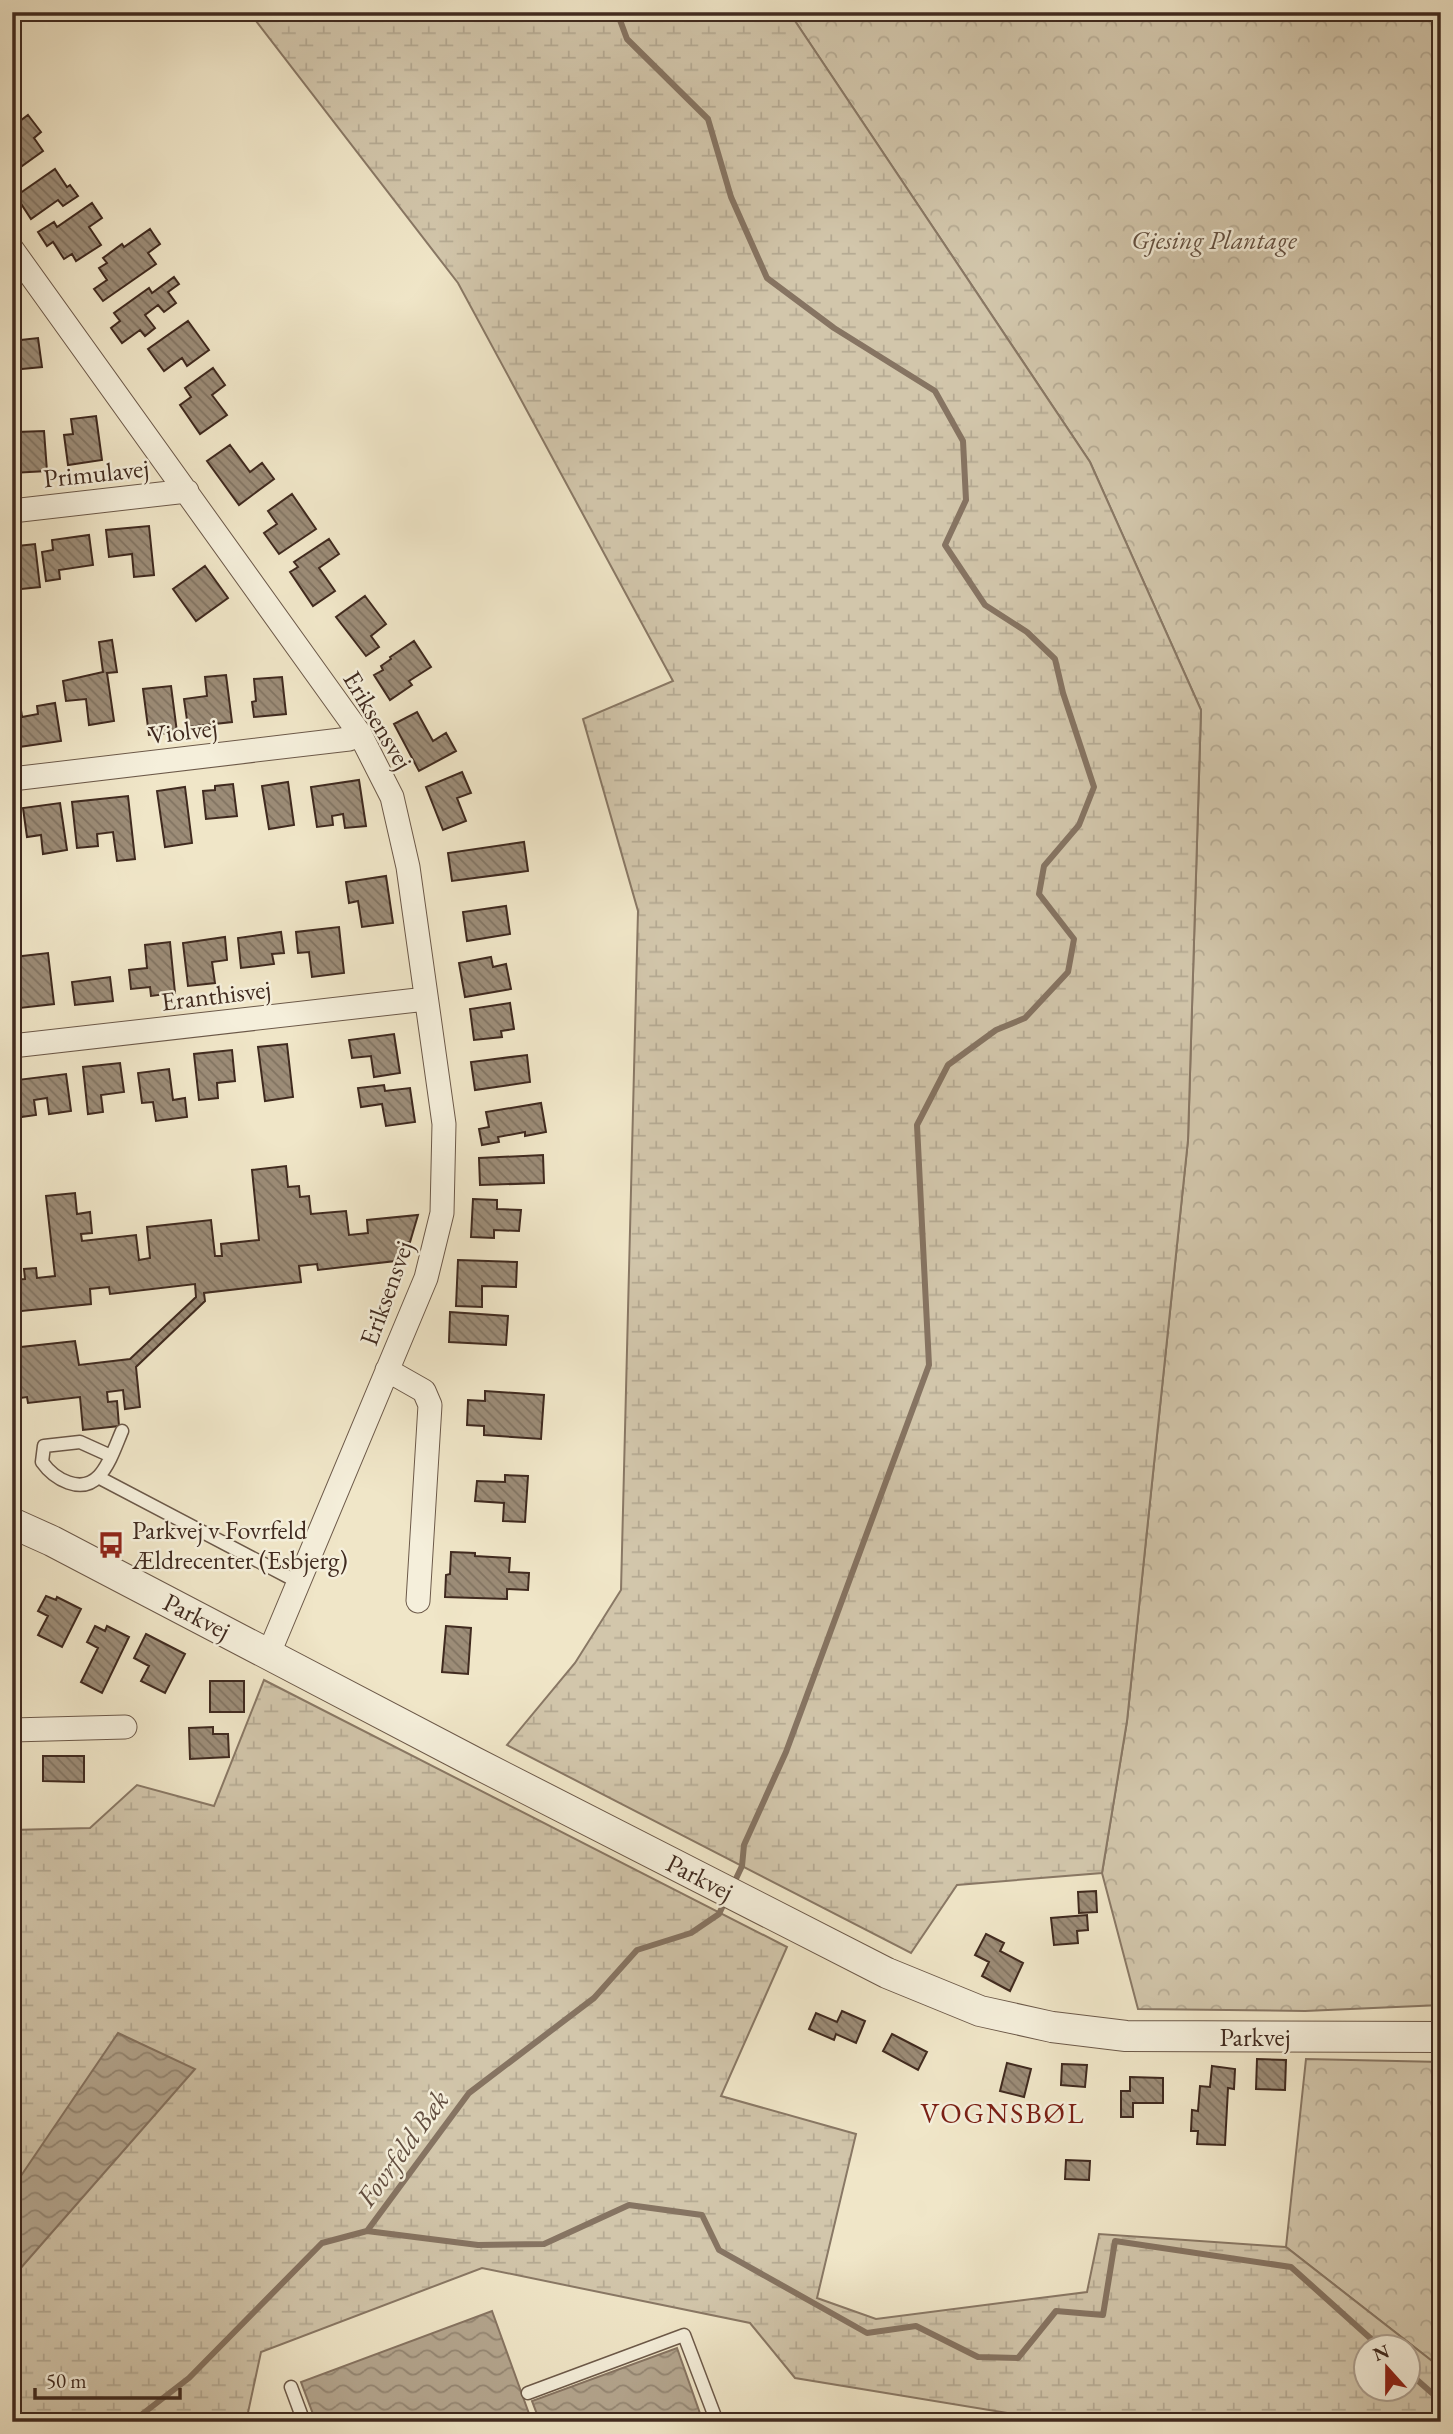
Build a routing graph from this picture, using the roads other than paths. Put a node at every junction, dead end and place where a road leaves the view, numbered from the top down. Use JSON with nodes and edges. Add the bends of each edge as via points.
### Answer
{"nodes":[{"id":1,"x":16,"y":259,"type":"edge"},
{"id":2,"x":187,"y":491,"type":"junction"},
{"id":3,"x":12,"y":511,"type":"edge"},
{"id":4,"x":360,"y":734,"type":"junction"},
{"id":5,"x":12,"y":779,"type":"edge"},
{"id":6,"x":425,"y":999,"type":"junction"},
{"id":7,"x":12,"y":1046,"type":"edge"},
{"id":8,"x":387,"y":1370,"type":"junction"},
{"id":9,"x":122,"y":1431,"type":"dead end"},
{"id":10,"x":111,"y":1456,"type":"junction"},
{"id":11,"x":98,"y":1477,"type":"junction"},
{"id":12,"x":12,"y":1523,"type":"edge"},
{"id":13,"x":298,"y":1582,"type":"junction"},
{"id":14,"x":418,"y":1601,"type":"dead end"},
{"id":15,"x":268,"y":1653,"type":"junction"},
{"id":16,"x":125,"y":1727,"type":"dead end"},
{"id":17,"x":12,"y":1730,"type":"edge"},
{"id":18,"x":1441,"y":2036,"type":"edge"},
{"id":19,"x":291,"y":2386,"type":"dead end"},
{"id":20,"x":528,"y":2393,"type":"dead end"},
{"id":21,"x":304,"y":2422,"type":"edge"},
{"id":22,"x":717,"y":2422,"type":"edge"}],
"edges":[{"from":1,"to":2,"type":"street","name":"Eriksensvej"},
{"from":2,"to":3,"type":"street","name":"Primulavej"},
{"from":2,"to":4,"type":"street","name":"Eriksensvej"},
{"from":4,"to":5,"type":"street","name":"Violvej","via":[[349,739]]},
{"from":4,"to":6,"type":"street","name":"Eriksensvej","via":[[392,797],[408,867]]},
{"from":6,"to":7,"type":"street","name":"Eranthisvej"},
{"from":6,"to":8,"type":"street","name":"Eriksensvej","via":[[444,1124],[442,1213],[426,1278]]},
{"from":8,"to":13,"type":"street","name":"Eriksensvej"},
{"from":8,"to":14,"type":"street","name":"Eriksensvej","via":[[424,1391],[430,1405]]},
{"from":9,"to":10,"type":"lane"},
{"from":10,"to":11,"type":"lane"},
{"from":10,"to":11,"type":"lane","via":[[80,1442],[44,1446],[42,1462],[61,1480],[86,1483]]},
{"from":11,"to":13,"type":"lane"},
{"from":12,"to":15,"type":"street","name":"Parkvej"},
{"from":13,"to":15,"type":"street","name":"Eriksensvej"},
{"from":15,"to":18,"type":"street","name":"Parkvej","via":[[887,1973],[981,2011],[1052,2027],[1130,2036]]},
{"from":16,"to":17,"type":"street"},
{"from":19,"to":21,"type":"lane"},
{"from":20,"to":22,"type":"lane","via":[[684,2335]]}]}
